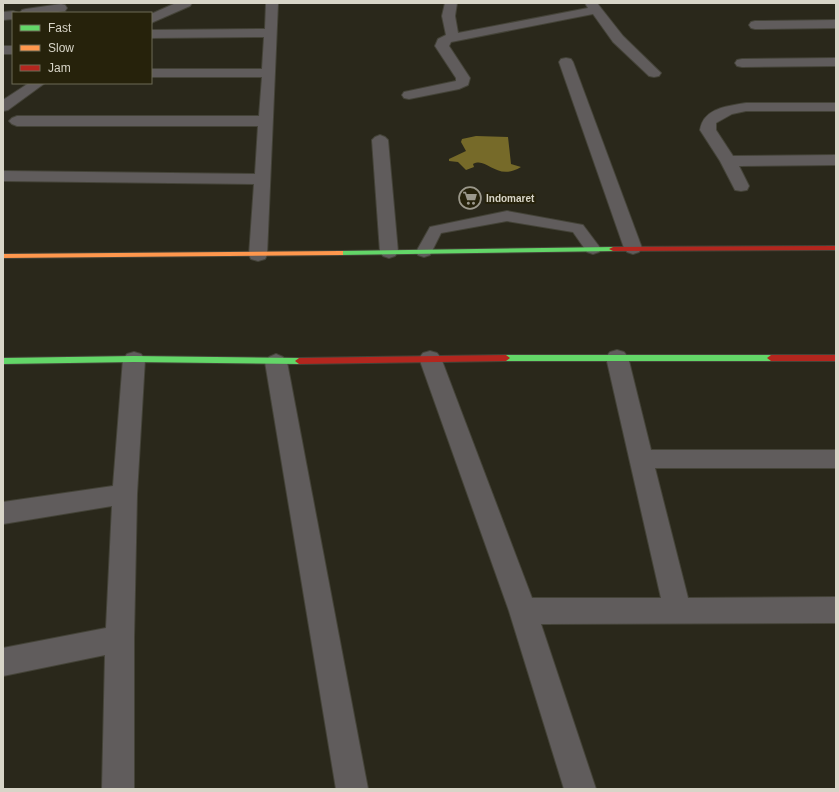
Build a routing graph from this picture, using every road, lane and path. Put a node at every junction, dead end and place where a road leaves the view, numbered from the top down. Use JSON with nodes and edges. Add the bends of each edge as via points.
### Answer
{"nodes":[{"id":1,"x":186,"y":3,"type":"edge"},
{"id":2,"x":272,"y":3,"type":"edge"},
{"id":3,"x":451,"y":3,"type":"edge"},
{"id":4,"x":594,"y":7,"type":"edge"},
{"id":5,"x":61,"y":8,"type":"edge"},
{"id":6,"x":33,"y":12,"type":"edge"},
{"id":7,"x":152,"y":19,"type":"edge"},
{"id":8,"x":836,"y":24,"type":"edge"},
{"id":9,"x":755,"y":25,"type":"dead end"},
{"id":10,"x":271,"y":33,"type":"junction"},
{"id":11,"x":152,"y":34,"type":"edge"},
{"id":12,"x":453,"y":37,"type":"junction"},
{"id":13,"x":566,"y":62,"type":"dead end"},
{"id":14,"x":836,"y":62,"type":"edge"},
{"id":15,"x":742,"y":63,"type":"dead end"},
{"id":16,"x":152,"y":73,"type":"edge"},
{"id":17,"x":269,"y":73,"type":"junction"},
{"id":18,"x":654,"y":73,"type":"dead end"},
{"id":19,"x":37,"y":84,"type":"edge"},
{"id":20,"x":409,"y":95,"type":"dead end"},
{"id":21,"x":3,"y":107,"type":"edge"},
{"id":22,"x":836,"y":107,"type":"edge"},
{"id":23,"x":17,"y":121,"type":"dead end"},
{"id":24,"x":266,"y":121,"type":"junction"},
{"id":25,"x":380,"y":140,"type":"dead end"},
{"id":26,"x":836,"y":160,"type":"edge"},
{"id":27,"x":728,"y":161,"type":"junction"},
{"id":28,"x":3,"y":176,"type":"edge"},
{"id":29,"x":262,"y":179,"type":"junction"},
{"id":30,"x":741,"y":186,"type":"dead end"},
{"id":31,"x":633,"y":248,"type":"junction"},
{"id":32,"x":836,"y":248,"type":"edge"},
{"id":33,"x":593,"y":249,"type":"junction"},
{"id":34,"x":389,"y":252,"type":"junction"},
{"id":35,"x":424,"y":252,"type":"junction"},
{"id":36,"x":258,"y":255,"type":"junction"},
{"id":37,"x":3,"y":256,"type":"edge"},
{"id":38,"x":617,"y":356,"type":"junction"},
{"id":39,"x":430,"y":358,"type":"junction"},
{"id":40,"x":836,"y":358,"type":"edge"},
{"id":41,"x":134,"y":359,"type":"junction"},
{"id":42,"x":3,"y":361,"type":"edge"},
{"id":43,"x":276,"y":362,"type":"junction"},
{"id":44,"x":641,"y":459,"type":"junction"},
{"id":45,"x":836,"y":459,"type":"edge"},
{"id":46,"x":125,"y":494,"type":"junction"},
{"id":47,"x":3,"y":514,"type":"edge"},
{"id":48,"x":677,"y":610,"type":"junction"},
{"id":49,"x":836,"y":610,"type":"edge"},
{"id":50,"x":523,"y":611,"type":"junction"},
{"id":51,"x":120,"y":638,"type":"junction"},
{"id":52,"x":3,"y":662,"type":"edge"},
{"id":53,"x":118,"y":789,"type":"edge"},
{"id":54,"x":352,"y":789,"type":"edge"},
{"id":55,"x":580,"y":789,"type":"edge"}],
"edges":[{"from":1,"to":7,"type":"street"},
{"from":2,"to":10,"type":"street"},
{"from":3,"to":12,"type":"street","via":[[448,9],[449,27]]},
{"from":4,"to":12,"type":"street"},
{"from":4,"to":18,"type":"street","via":[[618,39]]},
{"from":5,"to":6,"type":"street"},
{"from":8,"to":9,"type":"street"},
{"from":10,"to":11,"type":"street"},
{"from":10,"to":17,"type":"street"},
{"from":12,"to":20,"type":"street","via":[[443,42],[442,46],[463,78],[463,82],[459,86]]},
{"from":13,"to":31,"type":"street"},
{"from":14,"to":15,"type":"street"},
{"from":16,"to":17,"type":"street"},
{"from":17,"to":24,"type":"street"},
{"from":19,"to":21,"type":"street"},
{"from":22,"to":27,"type":"street","via":[[746,107],[728,110],[716,116],[709,122],[708,130]]},
{"from":23,"to":24,"type":"street"},
{"from":24,"to":29,"type":"street"},
{"from":25,"to":34,"type":"street"},
{"from":26,"to":27,"type":"street"},
{"from":27,"to":30,"type":"street"},
{"from":28,"to":29,"type":"street"},
{"from":29,"to":36,"type":"street"},
{"from":31,"to":32,"type":"street"},
{"from":31,"to":33,"type":"street"},
{"from":33,"to":35,"type":"street"},
{"from":33,"to":35,"type":"lane","via":[[578,228],[507,216],[435,230]]},
{"from":34,"to":35,"type":"street"},
{"from":34,"to":36,"type":"street"},
{"from":36,"to":37,"type":"street"},
{"from":38,"to":39,"type":"street"},
{"from":38,"to":40,"type":"street"},
{"from":38,"to":44,"type":"street"},
{"from":39,"to":43,"type":"street"},
{"from":39,"to":50,"type":"street"},
{"from":41,"to":42,"type":"street"},
{"from":41,"to":43,"type":"street"},
{"from":41,"to":46,"type":"street"},
{"from":43,"to":54,"type":"street"},
{"from":44,"to":45,"type":"street"},
{"from":44,"to":48,"type":"street"},
{"from":46,"to":47,"type":"street"},
{"from":46,"to":51,"type":"street"},
{"from":48,"to":49,"type":"street"},
{"from":48,"to":50,"type":"street"},
{"from":50,"to":55,"type":"street"},
{"from":51,"to":52,"type":"street"},
{"from":51,"to":53,"type":"street"}]}
